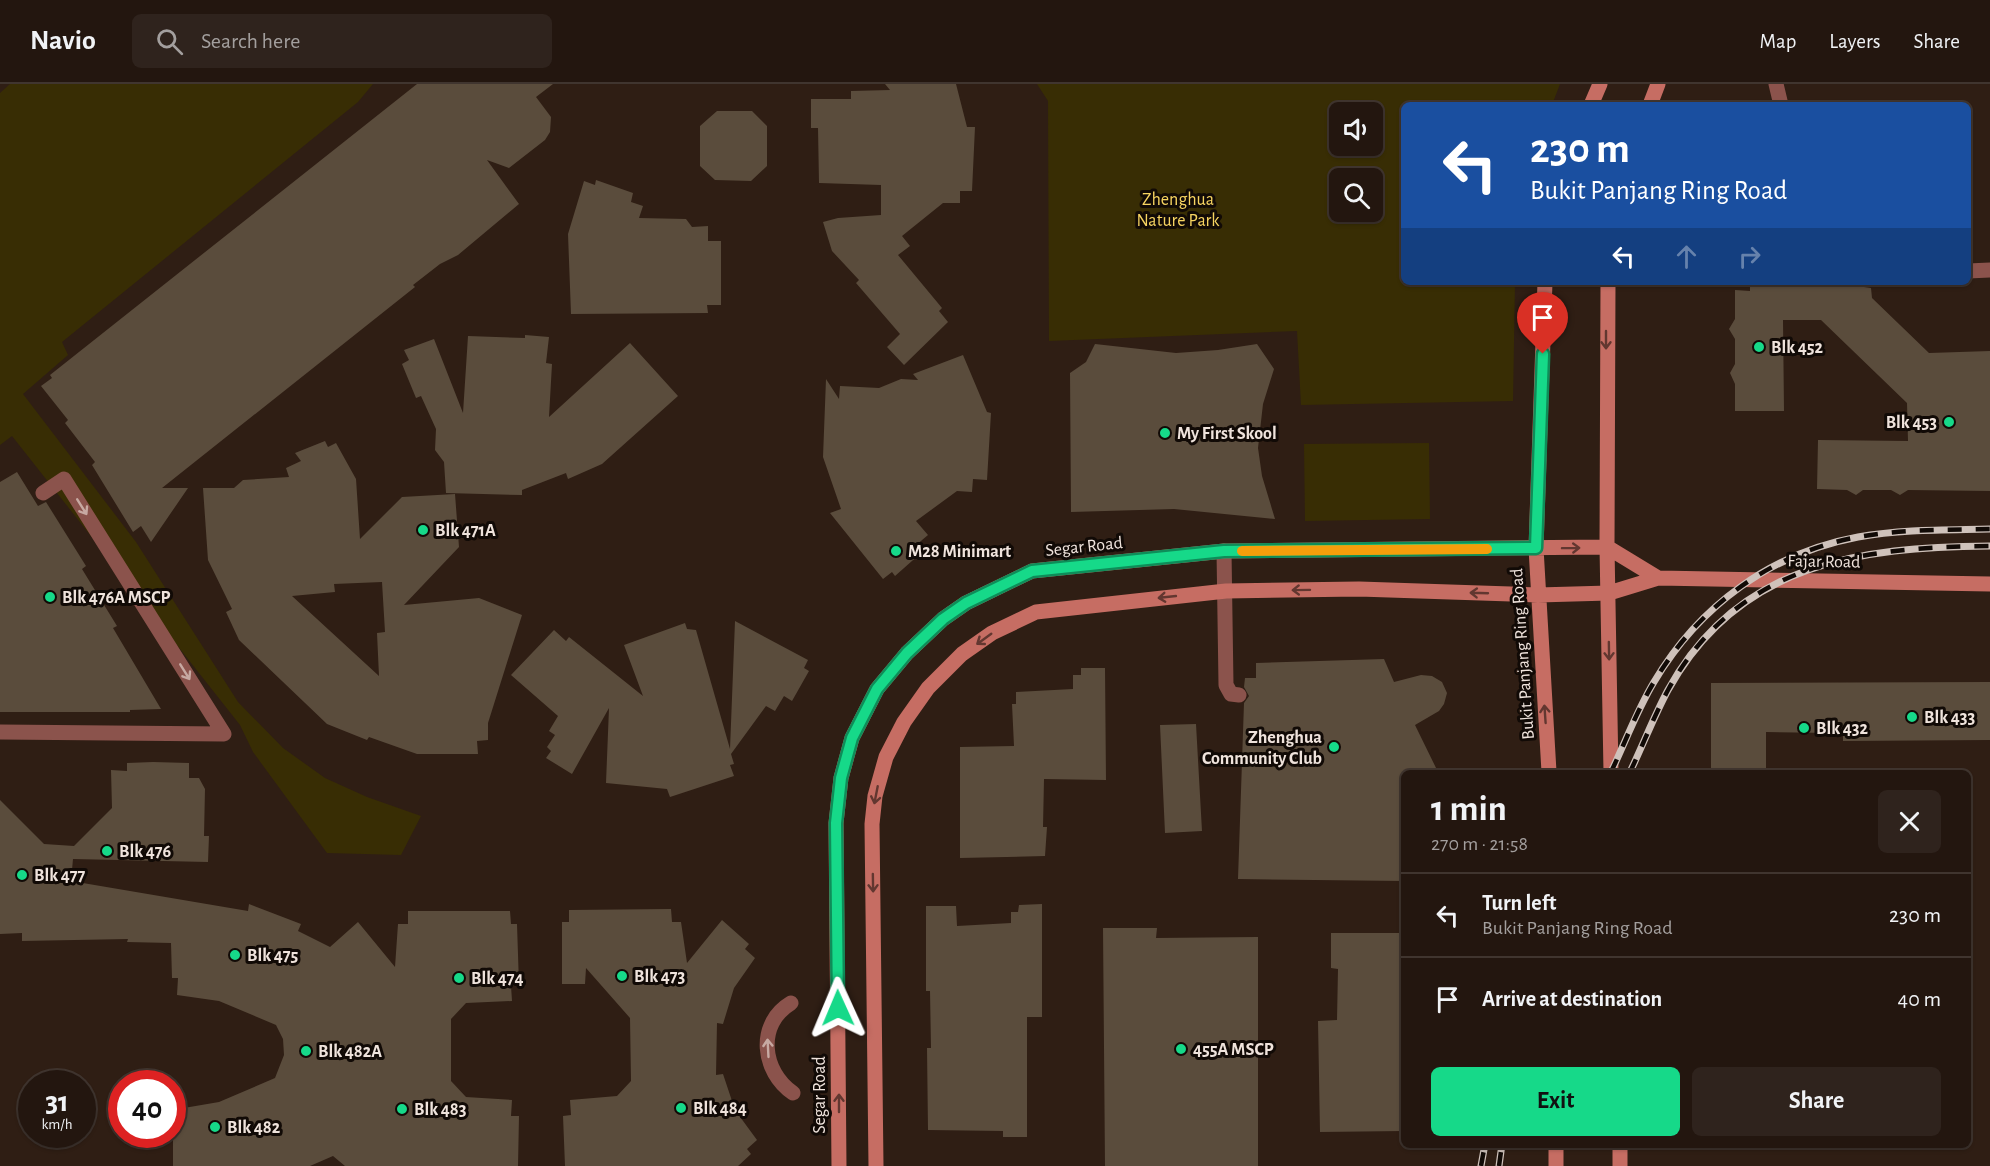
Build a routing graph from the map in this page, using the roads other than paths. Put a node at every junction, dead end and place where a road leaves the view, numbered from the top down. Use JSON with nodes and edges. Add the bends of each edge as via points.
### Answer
{"nodes":[{"id":1,"x":1600,"y":84,"type":"edge"},
{"id":2,"x":1658,"y":84,"type":"edge"},
{"id":3,"x":1776,"y":84,"type":"edge"},
{"id":4,"x":1592,"y":102,"type":"edge"},
{"id":5,"x":1651,"y":102,"type":"edge"},
{"id":6,"x":1779,"y":102,"type":"edge"},
{"id":7,"x":1990,"y":270,"type":"edge"},
{"id":8,"x":1971,"y":271,"type":"edge"},
{"id":9,"x":1545,"y":285,"type":"edge"},
{"id":10,"x":1608,"y":285,"type":"edge"},
{"id":11,"x":43,"y":493,"type":"dead end"},
{"id":12,"x":1606,"y":547,"type":"junction"},
{"id":13,"x":1536,"y":548,"type":"junction"},
{"id":14,"x":1224,"y":551,"type":"junction"},
{"id":15,"x":1658,"y":578,"type":"junction"},
{"id":16,"x":1990,"y":584,"type":"edge"},
{"id":17,"x":1226,"y":591,"type":"junction"},
{"id":18,"x":1609,"y":593,"type":"junction"},
{"id":19,"x":1538,"y":595,"type":"junction"},
{"id":20,"x":1239,"y":695,"type":"dead end"},
{"id":21,"x":0,"y":732,"type":"edge"},
{"id":22,"x":1549,"y":770,"type":"edge"},
{"id":23,"x":1611,"y":770,"type":"edge"},
{"id":24,"x":791,"y":1004,"type":"dead end"},
{"id":25,"x":793,"y":1093,"type":"dead end"},
{"id":26,"x":1556,"y":1148,"type":"edge"},
{"id":27,"x":1620,"y":1148,"type":"edge"},
{"id":28,"x":839,"y":1166,"type":"edge"},
{"id":29,"x":876,"y":1166,"type":"edge"},
{"id":30,"x":1556,"y":1166,"type":"edge"},
{"id":31,"x":1620,"y":1166,"type":"edge"}],
"edges":[{"from":1,"to":4,"type":"street"},
{"from":2,"to":5,"type":"street"},
{"from":3,"to":6,"type":"lane"},
{"from":7,"to":8,"type":"lane"},
{"from":9,"to":13,"type":"street","name":"Bukit Panjang Ring Road"},
{"from":10,"to":12,"type":"street","one_way":true},
{"from":11,"to":21,"type":"lane","one_way":true,"via":[[64,479],[224,734]]},
{"from":13,"to":12,"type":"street","name":"Segar Road","one_way":true},
{"from":12,"to":15,"type":"street","name":"Fajar Road"},
{"from":12,"to":18,"type":"street"},
{"from":13,"to":14,"type":"street","name":"Segar Road"},
{"from":13,"to":19,"type":"street","name":"Bukit Panjang Ring Road"},
{"from":14,"to":17,"type":"lane"},
{"from":28,"to":14,"type":"street","name":"Segar Road","one_way":true,"via":[[836,823],[841,778],[852,738],[877,689],[943,619],[966,603],[1032,571]]},
{"from":15,"to":16,"type":"street","name":"Fajar Road"},
{"from":15,"to":18,"type":"street","name":"Fajar Road"},
{"from":19,"to":17,"type":"street","one_way":true,"via":[[1359,589]]},
{"from":17,"to":20,"type":"lane","via":[[1226,685],[1231,694]]},
{"from":17,"to":29,"type":"street","one_way":true,"via":[[1036,612],[992,633],[962,654],[928,688],[904,722],[886,758],[872,824]]},
{"from":18,"to":19,"type":"street"},
{"from":18,"to":23,"type":"street","one_way":true},
{"from":22,"to":19,"type":"street","name":"Bukit Panjang Ring Road","one_way":true},
{"from":25,"to":24,"type":"lane","one_way":true,"via":[[774,1074],[766,1048],[772,1020]]},
{"from":26,"to":30,"type":"street"},
{"from":27,"to":31,"type":"street"}]}
